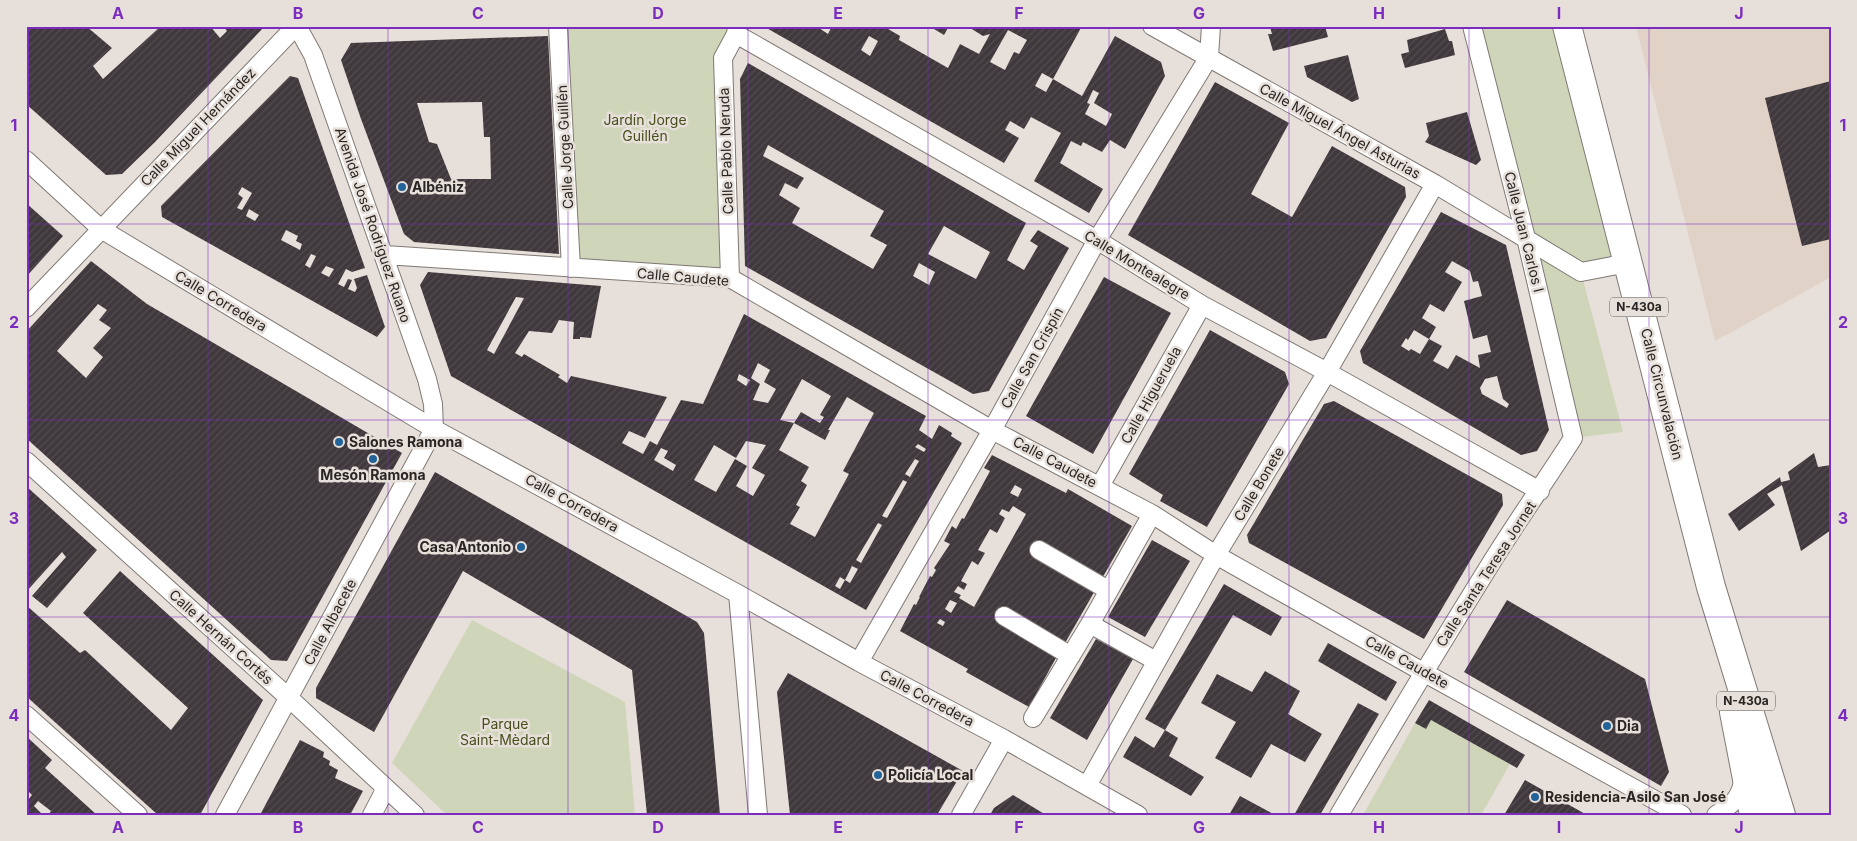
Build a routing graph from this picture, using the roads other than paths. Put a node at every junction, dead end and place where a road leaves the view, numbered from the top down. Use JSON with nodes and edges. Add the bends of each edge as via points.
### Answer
{"nodes":[{"id":1,"x":296,"y":26,"type":"edge"},
{"id":2,"x":558,"y":26,"type":"edge"},
{"id":3,"x":1152,"y":26,"type":"edge"},
{"id":4,"x":1211,"y":26,"type":"edge"},
{"id":5,"x":1472,"y":26,"type":"edge"},
{"id":6,"x":1567,"y":26,"type":"edge"},
{"id":7,"x":736,"y":30,"type":"edge"},
{"id":8,"x":1208,"y":57,"type":"junction"},
{"id":9,"x":26,"y":160,"type":"edge"},
{"id":10,"x":1435,"y":184,"type":"junction"},
{"id":11,"x":101,"y":229,"type":"junction"},
{"id":12,"x":1526,"y":238,"type":"junction"},
{"id":13,"x":1097,"y":240,"type":"junction"},
{"id":14,"x":385,"y":255,"type":"junction"},
{"id":15,"x":1628,"y":264,"type":"junction"},
{"id":16,"x":571,"y":268,"type":"junction"},
{"id":17,"x":730,"y":278,"type":"junction"},
{"id":18,"x":1202,"y":305,"type":"junction"},
{"id":19,"x":26,"y":308,"type":"edge"},
{"id":20,"x":1327,"y":372,"type":"junction"},
{"id":21,"x":434,"y":428,"type":"junction"},
{"id":22,"x":992,"y":430,"type":"junction"},
{"id":23,"x":1572,"y":438,"type":"joint"},
{"id":24,"x":26,"y":461,"type":"edge"},
{"id":25,"x":1100,"y":486,"type":"junction"},
{"id":26,"x":1540,"y":491,"type":"junction"},
{"id":27,"x":1152,"y":514,"type":"junction"},
{"id":28,"x":1039,"y":550,"type":"dead end"},
{"id":29,"x":1216,"y":555,"type":"junction"},
{"id":30,"x":1711,"y":588,"type":"junction"},
{"id":31,"x":1108,"y":590,"type":"junction"},
{"id":32,"x":738,"y":594,"type":"junction"},
{"id":33,"x":1004,"y":616,"type":"dead end"},
{"id":34,"x":1090,"y":624,"type":"junction"},
{"id":35,"x":1071,"y":656,"type":"junction"},
{"id":36,"x":1156,"y":661,"type":"junction"},
{"id":37,"x":859,"y":662,"type":"junction"},
{"id":38,"x":1423,"y":672,"type":"junction"},
{"id":39,"x":288,"y":698,"type":"junction"},
{"id":40,"x":26,"y":715,"type":"edge"},
{"id":41,"x":1033,"y":718,"type":"dead end"},
{"id":42,"x":1004,"y":739,"type":"junction"},
{"id":43,"x":1745,"y":775,"type":"junction"},
{"id":44,"x":1088,"y":786,"type":"junction"},
{"id":45,"x":386,"y":788,"type":"junction"},
{"id":46,"x":138,"y":815,"type":"edge"},
{"id":47,"x":225,"y":815,"type":"edge"},
{"id":48,"x":372,"y":815,"type":"edge"},
{"id":49,"x":415,"y":815,"type":"edge"},
{"id":50,"x":758,"y":815,"type":"edge"},
{"id":51,"x":961,"y":815,"type":"edge"},
{"id":52,"x":1138,"y":815,"type":"edge"},
{"id":53,"x":1339,"y":815,"type":"edge"},
{"id":54,"x":1682,"y":815,"type":"edge"},
{"id":55,"x":1716,"y":815,"type":"edge"},
{"id":56,"x":1754,"y":815,"type":"edge"},
{"id":57,"x":1781,"y":815,"type":"edge"}],
"edges":[{"from":1,"to":11,"type":"street","name":"Calle Miguel Hernández"},
{"from":1,"to":14,"type":"street","name":"Avenida José Rodríguez Ruano","via":[[313,55]]},
{"from":2,"to":16,"type":"street","name":"Calle Jorge Guillén"},
{"from":3,"to":8,"type":"street","name":"Calle Miguel Ángel Asturias"},
{"from":4,"to":8,"type":"street"},
{"from":5,"to":12,"type":"street","name":"Calle Juan Carlos I"},
{"from":6,"to":15,"type":"main road","name":"Calle Circunvalación","number":"N-430a"},
{"from":7,"to":13,"type":"street","name":"Calle Montealegre"},
{"from":7,"to":17,"type":"street","name":"Calle Pablo Neruda","via":[[723,58]]},
{"from":8,"to":10,"type":"street","name":"Calle Miguel Ángel Asturias"},
{"from":8,"to":13,"type":"street","name":"Calle San Crispín"},
{"from":9,"to":11,"type":"street","name":"Calle Corredera"},
{"from":10,"to":12,"type":"street","name":"Calle Miguel Ángel Asturias"},
{"from":10,"to":20,"type":"street","name":"Calle Bonete"},
{"from":11,"to":19,"type":"street","name":"Calle Miguel Hernández"},
{"from":11,"to":21,"type":"street","name":"Calle Corredera"},
{"from":12,"to":15,"type":"street","name":"Calle Miguel Ángel Asturias","via":[[1581,272]]},
{"from":12,"to":23,"type":"street","name":"Calle Juan Carlos I"},
{"from":13,"to":18,"type":"street","name":"Calle Montealegre"},
{"from":13,"to":22,"type":"street","name":"Calle San Crispín"},
{"from":14,"to":16,"type":"street","name":"Calle Caudete"},
{"from":14,"to":21,"type":"street","name":"Avenida José Rodríguez Ruano","via":[[427,379]]},
{"from":15,"to":30,"type":"main road","name":"Calle Circunvalación","number":"N-430a"},
{"from":16,"to":17,"type":"street","name":"Calle Caudete"},
{"from":17,"to":22,"type":"street","name":"Calle Caudete"},
{"from":18,"to":20,"type":"street","name":"Calle Montealegre"},
{"from":18,"to":25,"type":"street","name":"Calle Higueruela"},
{"from":20,"to":26,"type":"street","name":"Calle Montealegre"},
{"from":20,"to":29,"type":"street","name":"Calle Bonete"},
{"from":21,"to":32,"type":"street","name":"Calle Corredera"},
{"from":21,"to":39,"type":"street","name":"Calle Albacete"},
{"from":22,"to":25,"type":"street","name":"Calle Caudete"},
{"from":22,"to":37,"type":"street","name":"Calle San Crispín"},
{"from":23,"to":26,"type":"street","name":"Calle Santa Teresa Jornet"},
{"from":24,"to":39,"type":"street","name":"Calle Hernán Cortés"},
{"from":25,"to":27,"type":"street","name":"Calle Caudete"},
{"from":26,"to":38,"type":"street","name":"Calle Santa Teresa Jornet"},
{"from":27,"to":29,"type":"street","name":"Calle Caudete"},
{"from":27,"to":31,"type":"street"},
{"from":28,"to":31,"type":"street"},
{"from":29,"to":36,"type":"street","name":"Calle Bonete"},
{"from":29,"to":38,"type":"street","name":"Calle Caudete"},
{"from":30,"to":43,"type":"main road","number":"N-430a"},
{"from":30,"to":57,"type":"main road","number":"N-430a"},
{"from":31,"to":34,"type":"street"},
{"from":32,"to":37,"type":"street","name":"Calle Corredera"},
{"from":32,"to":50,"type":"street"},
{"from":33,"to":35,"type":"street"},
{"from":34,"to":35,"type":"street"},
{"from":34,"to":36,"type":"street"},
{"from":35,"to":41,"type":"street"},
{"from":36,"to":44,"type":"street","name":"Calle Bonete"},
{"from":37,"to":42,"type":"street","name":"Calle Corredera"},
{"from":38,"to":53,"type":"street","name":"Calle Santa Teresa Jornet"},
{"from":38,"to":54,"type":"street","name":"Calle Caudete"},
{"from":39,"to":45,"type":"street","name":"Calle Hernán Cortés"},
{"from":39,"to":47,"type":"street","name":"Calle Albacete"},
{"from":40,"to":46,"type":"street"},
{"from":42,"to":44,"type":"street","name":"Calle Corredera"},
{"from":42,"to":51,"type":"street"},
{"from":43,"to":55,"type":"street","via":[[1741,792],[1733,803]]},
{"from":43,"to":56,"type":"main road","number":"N-430a"},
{"from":44,"to":52,"type":"street","name":"Calle Corredera"},
{"from":45,"to":48,"type":"street"},
{"from":45,"to":49,"type":"street","name":"Calle Hernán Cortés"}]}
